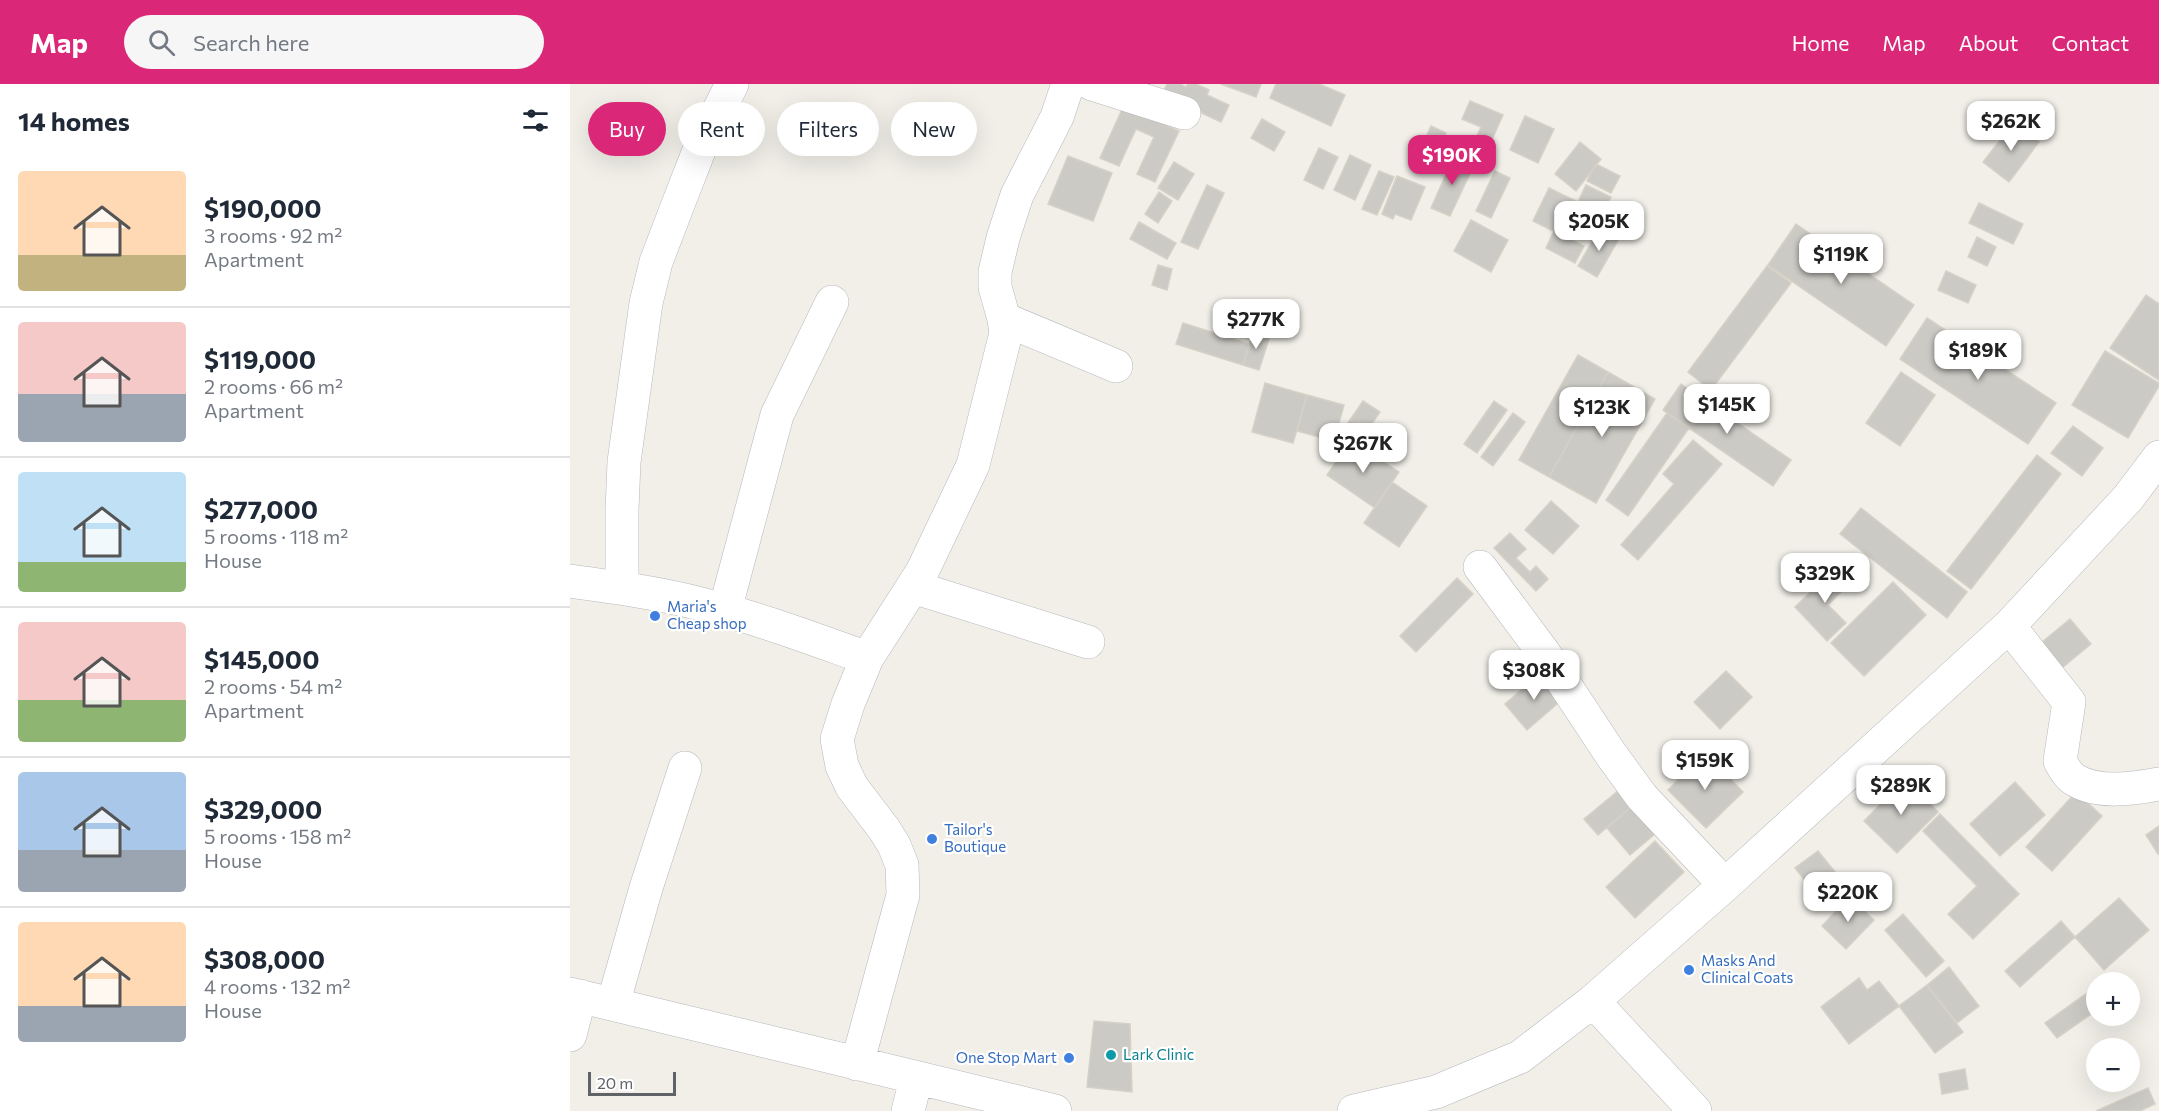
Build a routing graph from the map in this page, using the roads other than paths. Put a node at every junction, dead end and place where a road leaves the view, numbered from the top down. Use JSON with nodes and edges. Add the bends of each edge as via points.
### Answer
{"nodes":[{"id":1,"x":732,"y":84,"type":"edge"},
{"id":2,"x":1068,"y":84,"type":"edge"},
{"id":3,"x":1092,"y":84,"type":"edge"},
{"id":4,"x":1184,"y":113,"type":"dead end"},
{"id":5,"x":832,"y":302,"type":"dead end"},
{"id":6,"x":1004,"y":319,"type":"junction"},
{"id":7,"x":1116,"y":366,"type":"dead end"},
{"id":8,"x":2159,"y":457,"type":"edge"},
{"id":9,"x":1480,"y":567,"type":"dead end"},
{"id":10,"x":570,"y":580,"type":"edge"},
{"id":11,"x":913,"y":587,"type":"junction"},
{"id":12,"x":622,"y":588,"type":"junction"},
{"id":13,"x":725,"y":610,"type":"junction"},
{"id":14,"x":2009,"y":626,"type":"junction"},
{"id":15,"x":1088,"y":642,"type":"dead end"},
{"id":16,"x":867,"y":658,"type":"junction"},
{"id":17,"x":685,"y":768,"type":"dead end"},
{"id":18,"x":2159,"y":784,"type":"edge"},
{"id":19,"x":1725,"y":885,"type":"junction"},
{"id":20,"x":575,"y":995,"type":"edge"},
{"id":21,"x":1593,"y":1001,"type":"junction"},
{"id":22,"x":613,"y":1004,"type":"junction"},
{"id":23,"x":570,"y":1035,"type":"edge"},
{"id":24,"x":858,"y":1064,"type":"junction"},
{"id":25,"x":916,"y":1078,"type":"junction"},
{"id":26,"x":1440,"y":1101,"type":"edge"},
{"id":27,"x":908,"y":1111,"type":"edge"},
{"id":28,"x":1055,"y":1111,"type":"edge"},
{"id":29,"x":1354,"y":1111,"type":"edge"},
{"id":30,"x":1695,"y":1111,"type":"edge"}],
"edges":[{"from":1,"to":12,"type":"street","via":[[700,148],[656,262],[646,303],[624,462]]},
{"from":2,"to":6,"type":"street","via":[[1057,117],[1017,195],[1003,238],[995,287]]},
{"from":3,"to":4,"type":"street"},
{"from":5,"to":13,"type":"street","via":[[777,415]]},
{"from":6,"to":7,"type":"street"},
{"from":6,"to":11,"type":"street","via":[[1006,333],[973,465]]},
{"from":8,"to":14,"type":"street","via":[[2128,498]]},
{"from":9,"to":19,"type":"street","via":[[1642,797]]},
{"from":10,"to":12,"type":"street"},
{"from":11,"to":15,"type":"street"},
{"from":11,"to":16,"type":"street"},
{"from":12,"to":13,"type":"street"},
{"from":13,"to":16,"type":"street"},
{"from":14,"to":18,"type":"street","via":[[2068,702],[2060,761],[2073,779],[2114,789]]},
{"from":14,"to":19,"type":"street"},
{"from":16,"to":24,"type":"street","via":[[837,739],[842,766],[852,787],[894,845],[902,865],[903,895]]},
{"from":17,"to":22,"type":"street"},
{"from":19,"to":21,"type":"street"},
{"from":20,"to":22,"type":"street"},
{"from":20,"to":23,"type":"street"},
{"from":21,"to":26,"type":"street","via":[[1520,1057]]},
{"from":21,"to":30,"type":"street"},
{"from":22,"to":24,"type":"street"},
{"from":24,"to":25,"type":"street"},
{"from":25,"to":27,"type":"street"},
{"from":25,"to":28,"type":"street"},
{"from":26,"to":29,"type":"street"}]}
